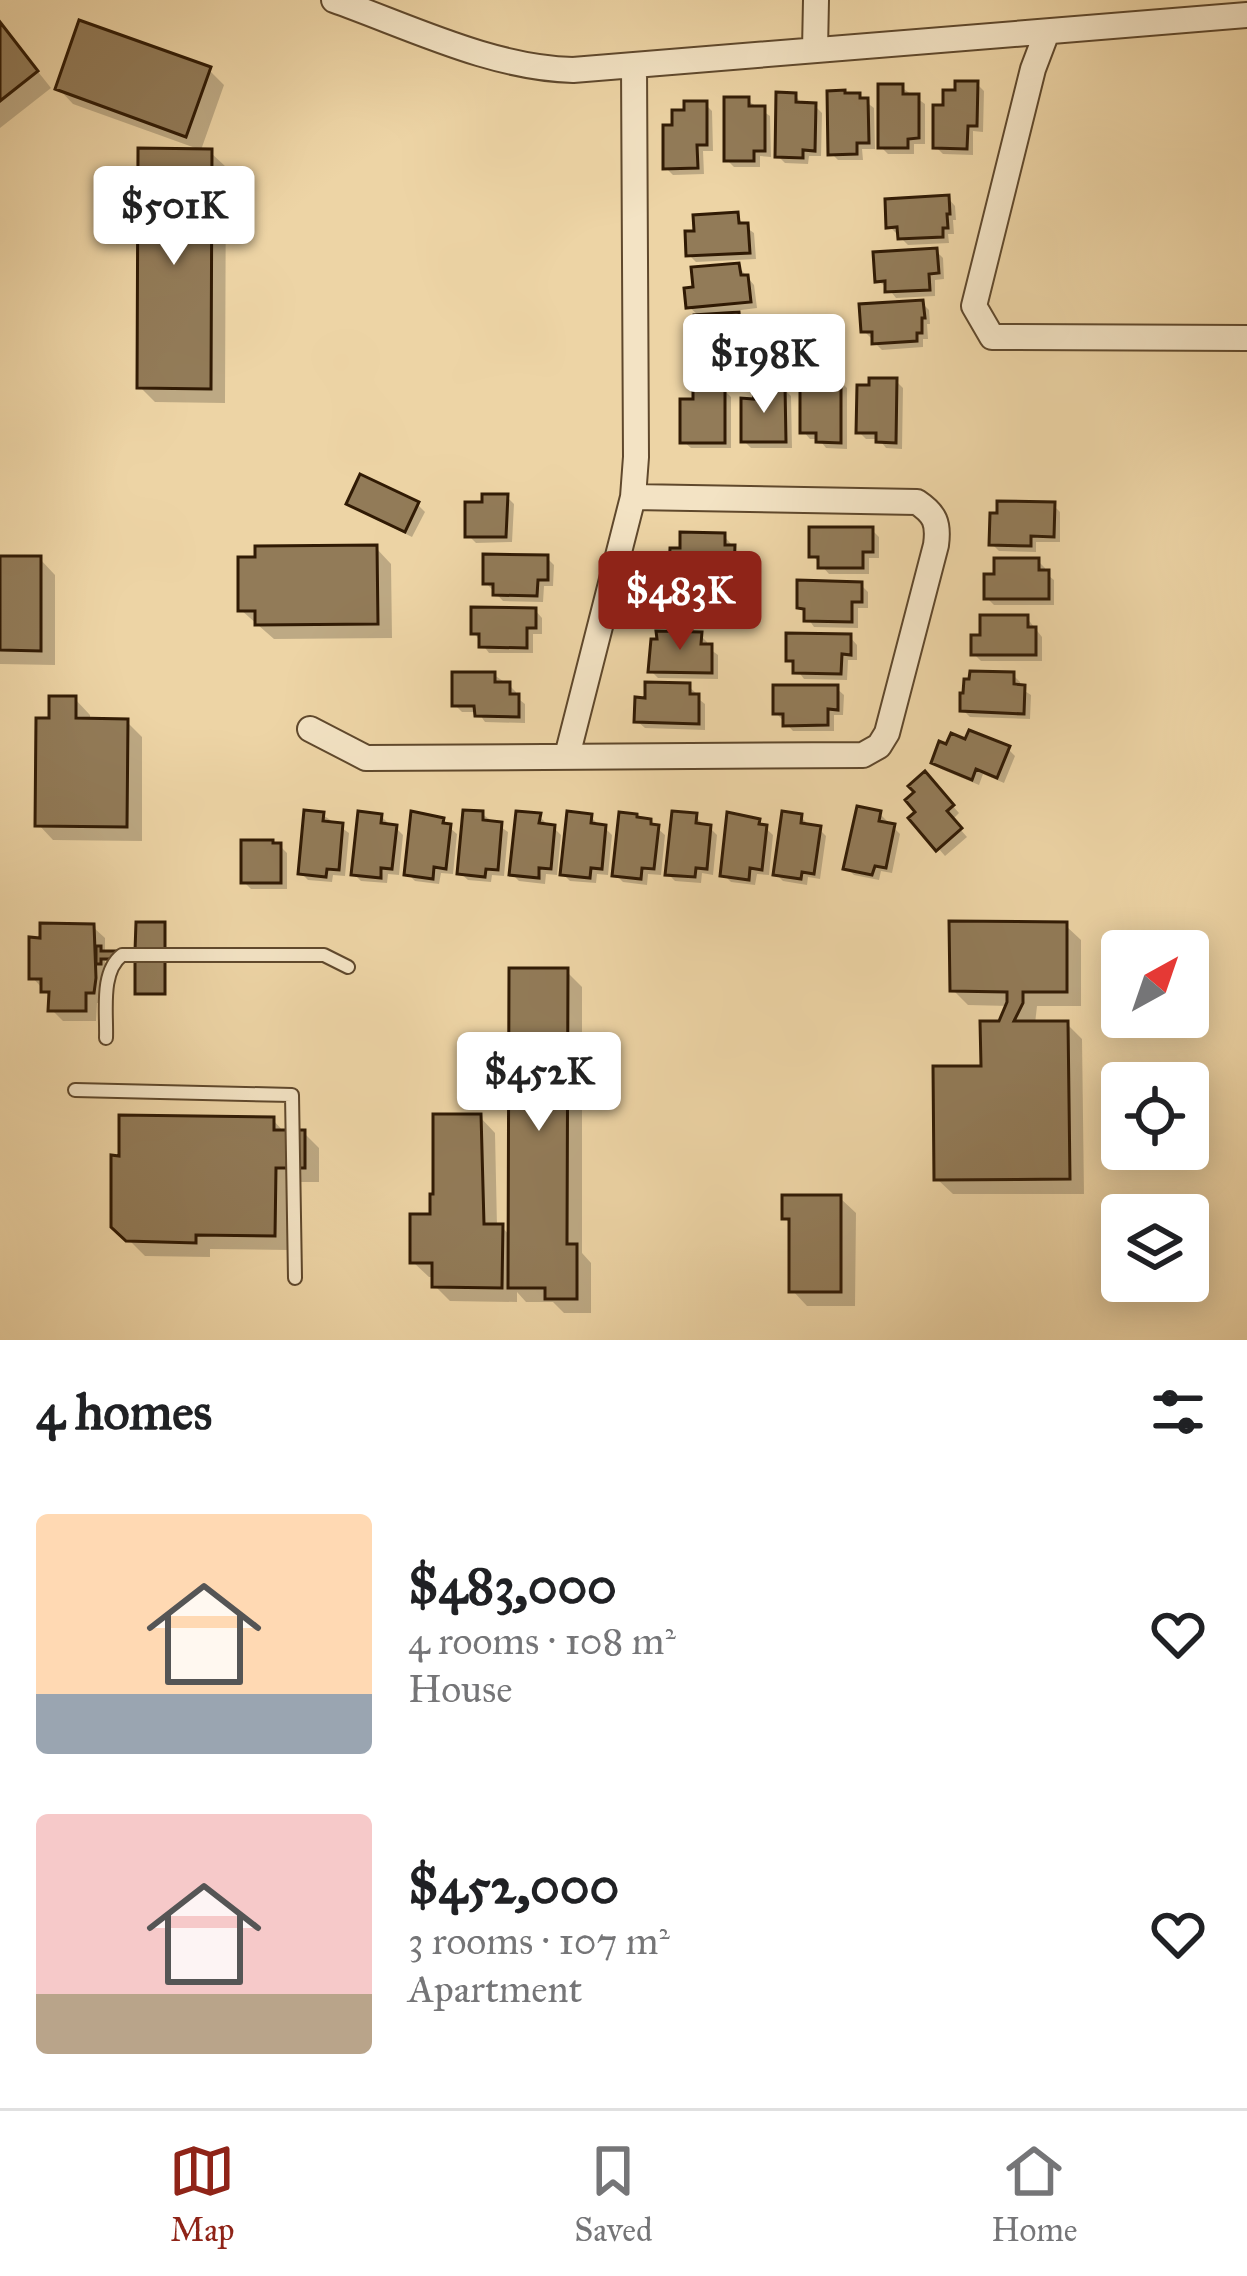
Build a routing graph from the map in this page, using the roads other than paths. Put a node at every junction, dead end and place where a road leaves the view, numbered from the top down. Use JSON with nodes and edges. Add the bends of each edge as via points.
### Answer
{"nodes":[{"id":1,"x":334,"y":0,"type":"edge"},
{"id":2,"x":816,"y":0,"type":"edge"},
{"id":3,"x":1247,"y":15,"type":"edge"},
{"id":4,"x":1047,"y":32,"type":"junction"},
{"id":5,"x":815,"y":50,"type":"junction"},
{"id":6,"x":634,"y":65,"type":"junction"},
{"id":7,"x":1247,"y":338,"type":"edge"},
{"id":8,"x":633,"y":497,"type":"junction"},
{"id":9,"x":310,"y":729,"type":"dead end"},
{"id":10,"x":567,"y":756,"type":"junction"},
{"id":11,"x":348,"y":967,"type":"dead end"},
{"id":12,"x":106,"y":1038,"type":"dead end"},
{"id":13,"x":75,"y":1090,"type":"dead end"},
{"id":14,"x":295,"y":1278,"type":"dead end"}],
"edges":[{"from":1,"to":6,"type":"street","via":[[510,64]]},
{"from":2,"to":5,"type":"street"},
{"from":3,"to":4,"type":"street"},
{"from":4,"to":5,"type":"street"},
{"from":4,"to":7,"type":"street","via":[[974,306],[992,337]]},
{"from":5,"to":6,"type":"street"},
{"from":6,"to":8,"type":"street"},
{"from":8,"to":10,"type":"street"},
{"from":8,"to":10,"type":"street","via":[[917,502],[938,527],[879,746],[863,755]]},
{"from":9,"to":10,"type":"street","via":[[366,758]]},
{"from":11,"to":12,"type":"lane","via":[[324,955],[122,955],[109,971]]},
{"from":13,"to":14,"type":"lane","via":[[292,1095]]}]}
